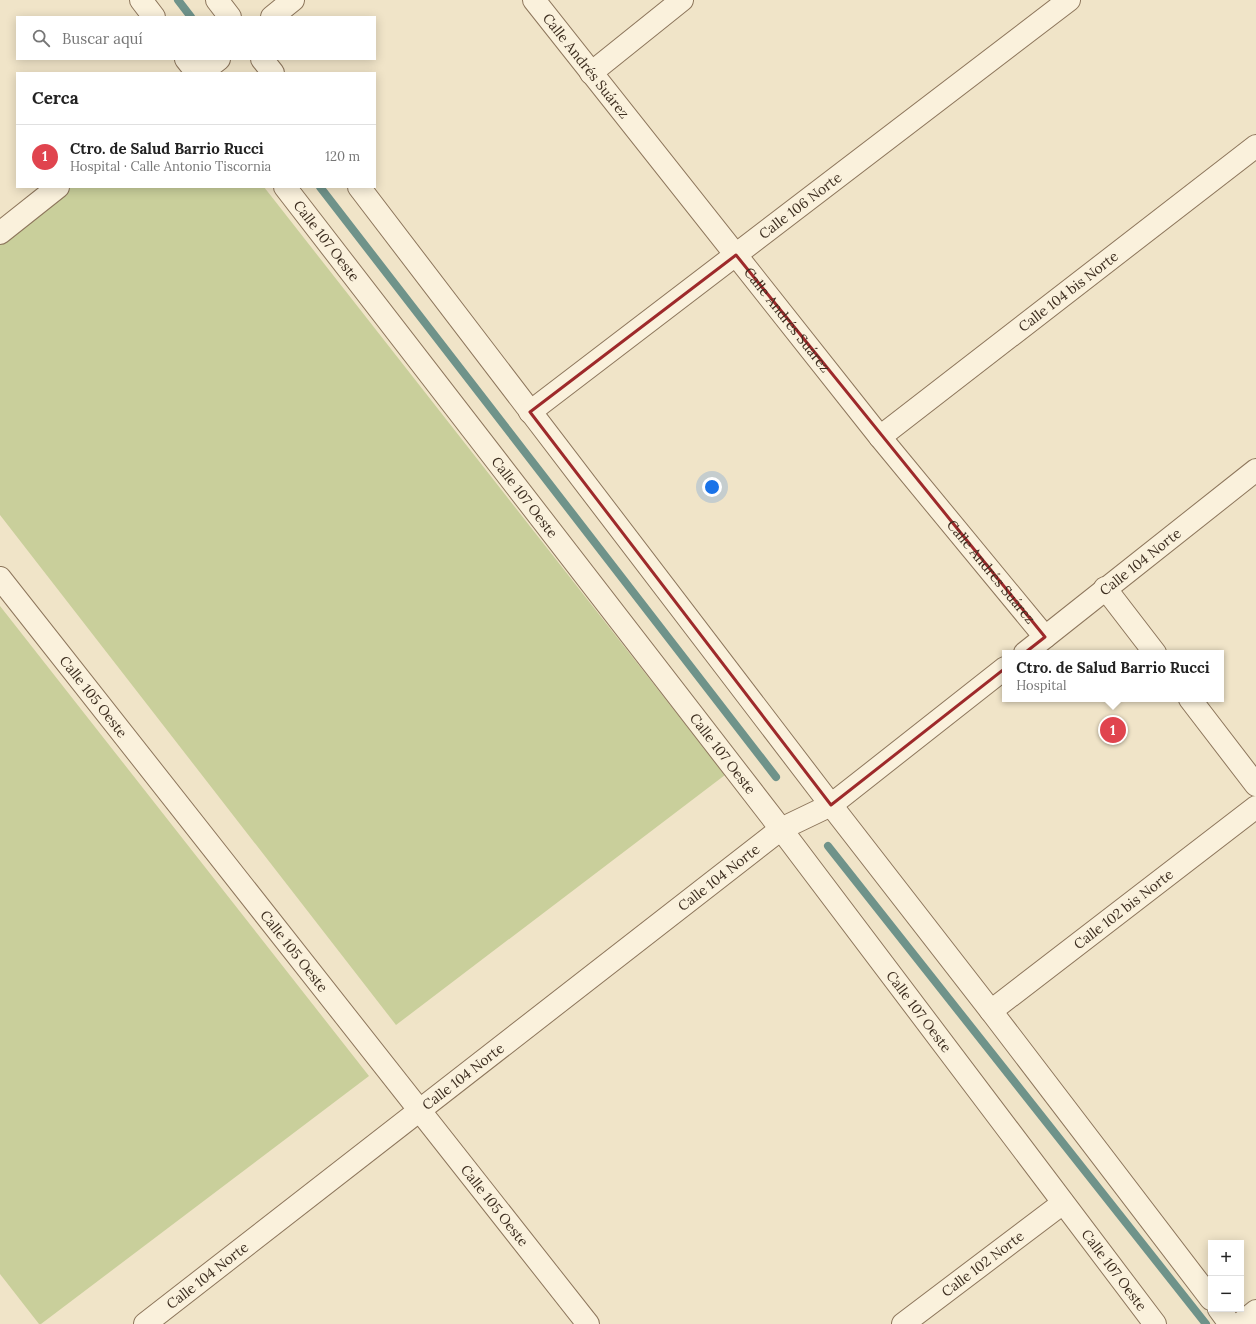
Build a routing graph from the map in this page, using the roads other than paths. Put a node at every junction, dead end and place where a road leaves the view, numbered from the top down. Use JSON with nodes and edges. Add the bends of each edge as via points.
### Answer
{"nodes":[{"id":1,"x":141,"y":0,"type":"edge"},
{"id":2,"x":217,"y":0,"type":"edge"},
{"id":3,"x":293,"y":0,"type":"edge"},
{"id":4,"x":534,"y":0,"type":"edge"},
{"id":5,"x":682,"y":0,"type":"edge"},
{"id":6,"x":1069,"y":0,"type":"edge"},
{"id":7,"x":153,"y":16,"type":"edge"},
{"id":8,"x":229,"y":16,"type":"edge"},
{"id":9,"x":273,"y":16,"type":"edge"},
{"id":10,"x":187,"y":60,"type":"edge"},
{"id":11,"x":217,"y":60,"type":"edge"},
{"id":12,"x":263,"y":60,"type":"edge"},
{"id":13,"x":196,"y":72,"type":"edge"},
{"id":14,"x":202,"y":72,"type":"edge"},
{"id":15,"x":272,"y":72,"type":"edge"},
{"id":16,"x":591,"y":73,"type":"junction"},
{"id":17,"x":1256,"y":146,"type":"edge"},
{"id":18,"x":57,"y":188,"type":"edge"},
{"id":19,"x":286,"y":188,"type":"edge"},
{"id":20,"x":360,"y":188,"type":"edge"},
{"id":21,"x":0,"y":234,"type":"edge"},
{"id":22,"x":736,"y":255,"type":"junction"},
{"id":23,"x":530,"y":412,"type":"junction"},
{"id":24,"x":880,"y":437,"type":"junction"},
{"id":25,"x":1256,"y":470,"type":"edge"},
{"id":26,"x":0,"y":578,"type":"edge"},
{"id":27,"x":1105,"y":588,"type":"junction"},
{"id":28,"x":1045,"y":637,"type":"junction"},
{"id":29,"x":1029,"y":650,"type":"edge"},
{"id":30,"x":1153,"y":650,"type":"edge"},
{"id":31,"x":1002,"y":670,"type":"edge"},
{"id":32,"x":1192,"y":702,"type":"edge"},
{"id":33,"x":1256,"y":785,"type":"edge"},
{"id":34,"x":831,"y":805,"type":"junction"},
{"id":35,"x":1256,"y":807,"type":"edge"},
{"id":36,"x":781,"y":829,"type":"junction"},
{"id":37,"x":991,"y":1011,"type":"junction"},
{"id":38,"x":419,"y":1111,"type":"junction"},
{"id":39,"x":1063,"y":1203,"type":"junction"},
{"id":40,"x":1208,"y":1295,"type":"edge"},
{"id":41,"x":1256,"y":1311,"type":"edge"},
{"id":42,"x":1221,"y":1312,"type":"edge"},
{"id":43,"x":145,"y":1324,"type":"edge"},
{"id":44,"x":588,"y":1324,"type":"edge"},
{"id":45,"x":904,"y":1324,"type":"edge"},
{"id":46,"x":1155,"y":1324,"type":"edge"},
{"id":47,"x":1230,"y":1324,"type":"edge"},
{"id":48,"x":1240,"y":1324,"type":"edge"}],
"edges":[{"from":1,"to":7,"type":"street"},
{"from":2,"to":8,"type":"street"},
{"from":3,"to":9,"type":"street"},
{"from":4,"to":16,"type":"street","name":"Calle Andrés Suárez"},
{"from":5,"to":16,"type":"street"},
{"from":6,"to":22,"type":"street","name":"Calle 106 Norte"},
{"from":10,"to":13,"type":"street"},
{"from":11,"to":14,"type":"street"},
{"from":12,"to":15,"type":"street"},
{"from":16,"to":22,"type":"street","name":"Calle Andrés Suárez"},
{"from":17,"to":24,"type":"street","name":"Calle 104 bis Norte"},
{"from":18,"to":21,"type":"street"},
{"from":19,"to":36,"type":"street","name":"Calle 107 Oeste"},
{"from":20,"to":23,"type":"street"},
{"from":22,"to":23,"type":"street","name":"Calle 106 Norte"},
{"from":22,"to":24,"type":"street","name":"Calle Andrés Suárez"},
{"from":23,"to":34,"type":"street"},
{"from":24,"to":28,"type":"street","name":"Calle Andrés Suárez"},
{"from":25,"to":27,"type":"street","name":"Calle 104 Norte"},
{"from":26,"to":38,"type":"street","name":"Calle 105 Oeste"},
{"from":27,"to":28,"type":"street","name":"Calle 104 Norte"},
{"from":27,"to":30,"type":"street"},
{"from":28,"to":29,"type":"street","name":"Calle 104 Norte"},
{"from":31,"to":34,"type":"street"},
{"from":32,"to":33,"type":"street"},
{"from":34,"to":36,"type":"street","name":"Calle 104 Norte"},
{"from":34,"to":37,"type":"street"},
{"from":35,"to":37,"type":"street","name":"Calle 102 bis Norte"},
{"from":36,"to":38,"type":"street","name":"Calle 104 Norte"},
{"from":36,"to":39,"type":"street","name":"Calle 107 Oeste"},
{"from":37,"to":40,"type":"street"},
{"from":38,"to":43,"type":"street","name":"Calle 104 Norte"},
{"from":38,"to":44,"type":"street","name":"Calle 105 Oeste"},
{"from":39,"to":45,"type":"street","name":"Calle 102 Norte"},
{"from":39,"to":46,"type":"street","name":"Calle 107 Oeste"},
{"from":41,"to":48,"type":"street"},
{"from":42,"to":47,"type":"street"}]}
